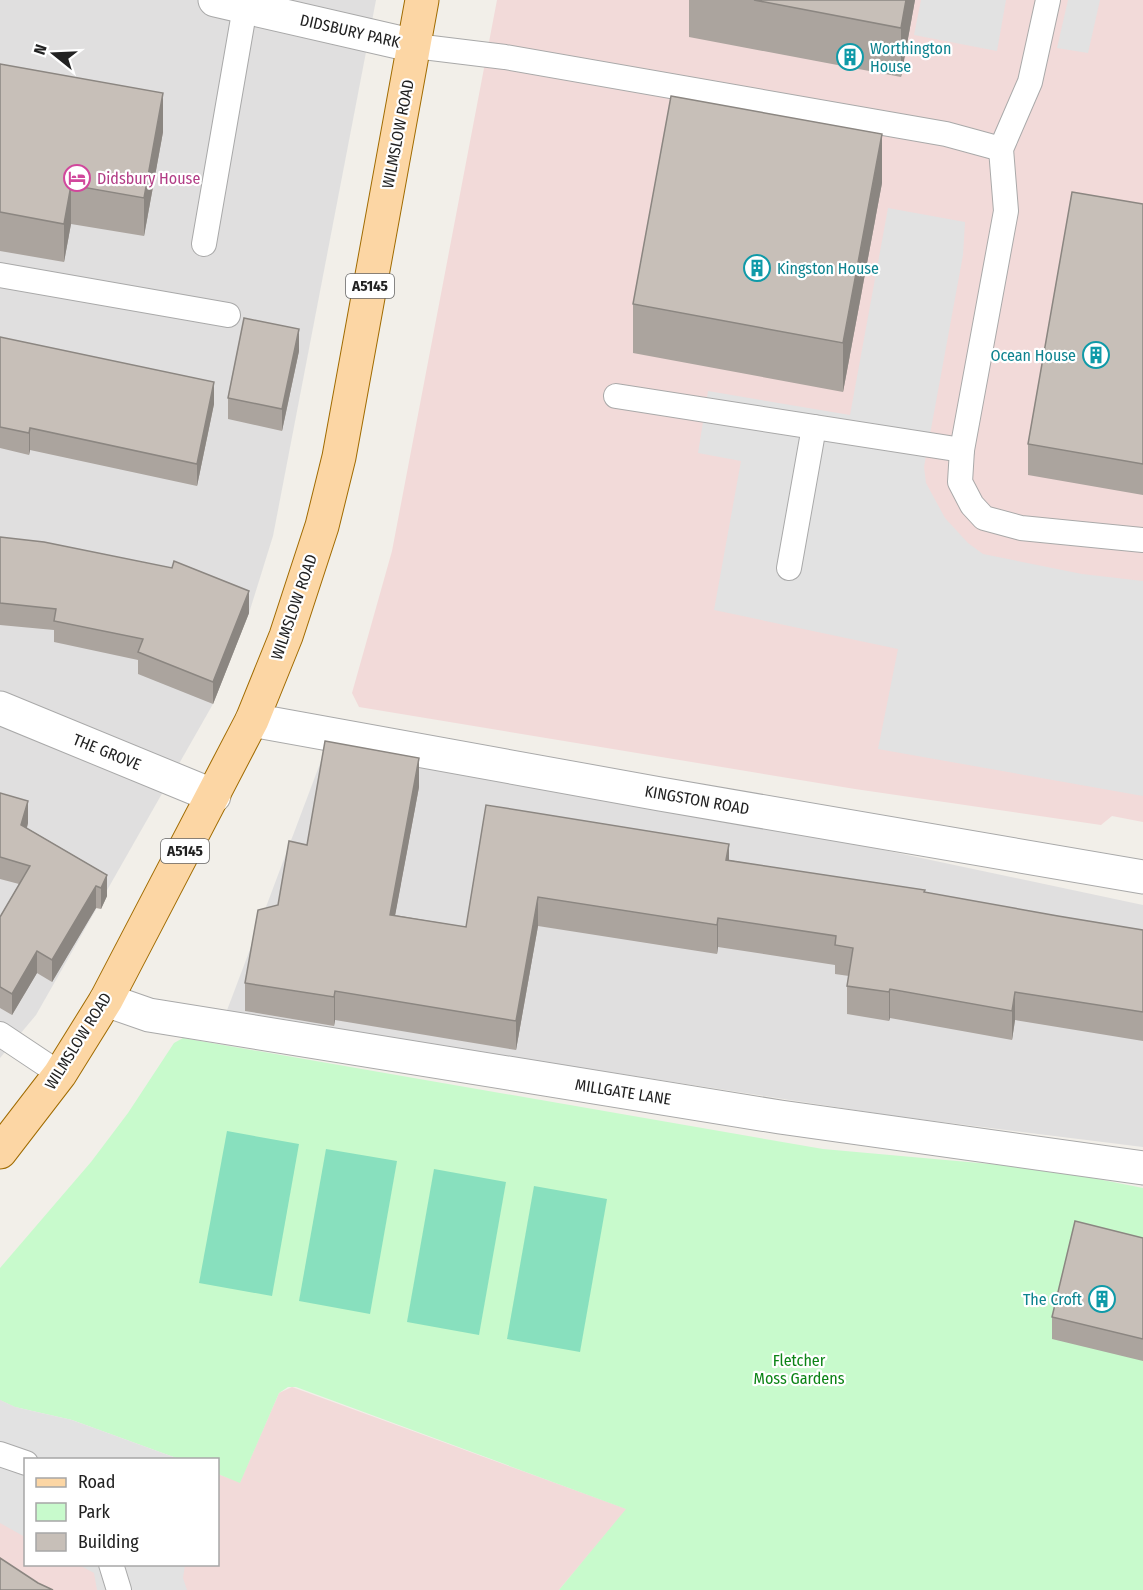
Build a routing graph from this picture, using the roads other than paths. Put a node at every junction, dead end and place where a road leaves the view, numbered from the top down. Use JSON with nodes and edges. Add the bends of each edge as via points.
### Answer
{"nodes":[{"id":1,"x":422,"y":0,"type":"edge"},
{"id":2,"x":1048,"y":0,"type":"edge"},
{"id":3,"x":230,"y":4,"type":"edge"},
{"id":4,"x":415,"y":46,"type":"junction"},
{"id":5,"x":1001,"y":149,"type":"junction"},
{"id":6,"x":204,"y":244,"type":"dead end"},
{"id":7,"x":0,"y":275,"type":"edge"},
{"id":8,"x":228,"y":315,"type":"dead end"},
{"id":9,"x":616,"y":396,"type":"dead end"},
{"id":10,"x":814,"y":427,"type":"junction"},
{"id":11,"x":962,"y":450,"type":"junction"},
{"id":12,"x":1143,"y":540,"type":"edge"},
{"id":13,"x":789,"y":568,"type":"dead end"},
{"id":14,"x":0,"y":708,"type":"edge"},
{"id":15,"x":252,"y":720,"type":"junction"},
{"id":16,"x":214,"y":796,"type":"junction"},
{"id":17,"x":1143,"y":877,"type":"edge"},
{"id":18,"x":106,"y":1000,"type":"junction"},
{"id":19,"x":0,"y":1034,"type":"edge"},
{"id":20,"x":60,"y":1074,"type":"junction"},
{"id":21,"x":0,"y":1152,"type":"edge"},
{"id":22,"x":1143,"y":1168,"type":"edge"},
{"id":23,"x":0,"y":1454,"type":"edge"},
{"id":24,"x":24,"y":1462,"type":"edge"},
{"id":25,"x":112,"y":1566,"type":"edge"},
{"id":26,"x":119,"y":1590,"type":"edge"}],
"edges":[{"from":1,"to":4,"type":"main road","name":"WILMSLOW ROAD","number":"A5145"},
{"from":2,"to":5,"type":"lane","via":[[1030,82]]},
{"from":3,"to":4,"type":"street","name":"DIDSBURY PARK"},
{"from":3,"to":6,"type":"lane"},
{"from":4,"to":5,"type":"lane","via":[[505,57],[946,134]]},
{"from":4,"to":15,"type":"main road","name":"WILMSLOW ROAD","number":"A5145","via":[[339,457],[322,526],[286,636]]},
{"from":5,"to":11,"type":"lane","via":[[1006,212]]},
{"from":7,"to":8,"type":"lane"},
{"from":9,"to":10,"type":"lane"},
{"from":10,"to":11,"type":"lane"},
{"from":10,"to":13,"type":"lane"},
{"from":11,"to":12,"type":"lane","via":[[960,482],[984,518],[1021,528]]},
{"from":14,"to":16,"type":"street","name":"THE GROVE"},
{"from":15,"to":16,"type":"main road","name":"WILMSLOW ROAD","number":"A5145"},
{"from":15,"to":17,"type":"street","name":"KINGSTON ROAD"},
{"from":16,"to":18,"type":"main road","name":"WILMSLOW ROAD","number":"A5145"},
{"from":18,"to":20,"type":"main road","name":"WILMSLOW ROAD","number":"A5145"},
{"from":18,"to":22,"type":"street","name":"MILLGATE LANE","via":[[157,1016],[780,1117]]},
{"from":19,"to":20,"type":"lane"},
{"from":20,"to":21,"type":"main road","name":"WILMSLOW ROAD","number":"A5145"},
{"from":23,"to":24,"type":"lane"},
{"from":25,"to":26,"type":"lane"}]}
